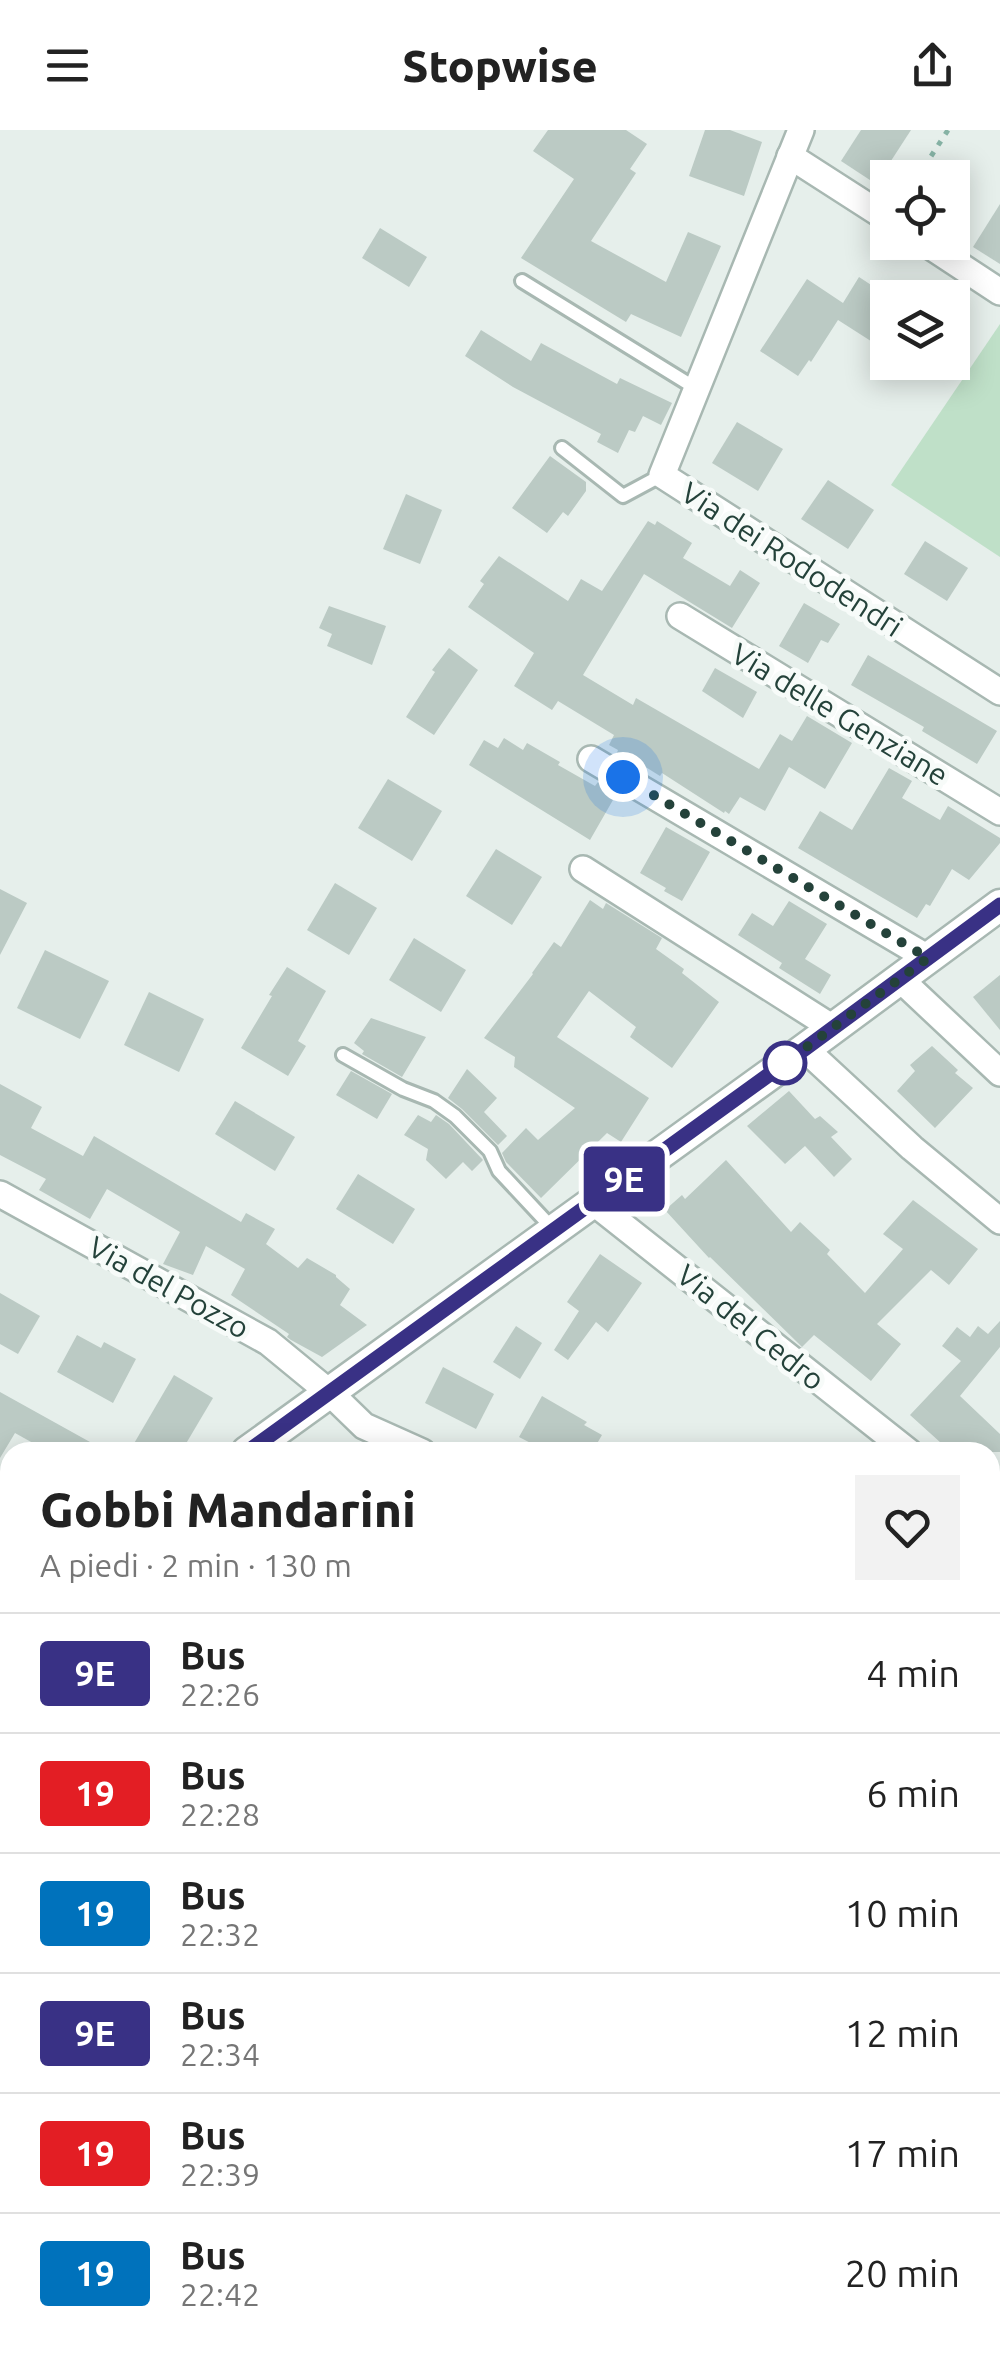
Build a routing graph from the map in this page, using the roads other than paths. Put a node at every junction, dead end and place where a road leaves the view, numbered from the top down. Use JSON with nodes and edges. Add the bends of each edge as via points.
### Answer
{"nodes":[{"id":1,"x":801,"y":130,"type":"edge"},
{"id":2,"x":790,"y":156,"type":"junction"},
{"id":3,"x":870,"y":207,"type":"edge"},
{"id":4,"x":951,"y":260,"type":"edge"},
{"id":5,"x":522,"y":282,"type":"dead end"},
{"id":6,"x":1000,"y":292,"type":"edge"},
{"id":7,"x":697,"y":390,"type":"junction"},
{"id":8,"x":562,"y":448,"type":"dead end"},
{"id":9,"x":662,"y":475,"type":"junction"},
{"id":10,"x":680,"y":616,"type":"dead end"},
{"id":11,"x":1000,"y":692,"type":"edge"},
{"id":12,"x":591,"y":758,"type":"dead end"},
{"id":13,"x":1000,"y":812,"type":"edge"},
{"id":14,"x":583,"y":870,"type":"dead end"},
{"id":15,"x":1000,"y":905,"type":"edge"},
{"id":16,"x":928,"y":958,"type":"junction"},
{"id":17,"x":900,"y":979,"type":"junction"},
{"id":18,"x":833,"y":1028,"type":"junction"},
{"id":19,"x":806,"y":1048,"type":"junction"},
{"id":20,"x":343,"y":1056,"type":"dead end"},
{"id":21,"x":1000,"y":1073,"type":"edge"},
{"id":22,"x":0,"y":1194,"type":"edge"},
{"id":23,"x":593,"y":1202,"type":"junction"},
{"id":24,"x":1000,"y":1220,"type":"edge"},
{"id":25,"x":554,"y":1230,"type":"junction"},
{"id":26,"x":330,"y":1392,"type":"junction"},
{"id":27,"x":261,"y":1442,"type":"edge"},
{"id":28,"x":400,"y":1442,"type":"edge"},
{"id":29,"x":896,"y":1442,"type":"edge"}],
"edges":[{"from":1,"to":2,"type":"street","name":"Via dei Rododendri"},
{"from":2,"to":3,"type":"street"},
{"from":2,"to":7,"type":"street","name":"Via dei Rododendri"},
{"from":4,"to":6,"type":"street"},
{"from":5,"to":7,"type":"lane"},
{"from":7,"to":9,"type":"street","name":"Via dei Rododendri"},
{"from":8,"to":9,"type":"lane","via":[[623,496]]},
{"from":9,"to":11,"type":"street","name":"Via dei Rododendri"},
{"from":10,"to":13,"type":"street","name":"Via delle Genziane"},
{"from":12,"to":16,"type":"street"},
{"from":14,"to":18,"type":"street"},
{"from":15,"to":16,"type":"street"},
{"from":16,"to":17,"type":"street"},
{"from":17,"to":18,"type":"street"},
{"from":17,"to":21,"type":"street"},
{"from":18,"to":19,"type":"street"},
{"from":19,"to":23,"type":"street"},
{"from":19,"to":24,"type":"street"},
{"from":20,"to":25,"type":"lane","via":[[455,1116]]},
{"from":22,"to":26,"type":"street","name":"Via del Pozzo","via":[[268,1342]]},
{"from":23,"to":25,"type":"street"},
{"from":23,"to":29,"type":"street","name":"Via del Cedro"},
{"from":25,"to":26,"type":"street"},
{"from":26,"to":27,"type":"street"},
{"from":26,"to":28,"type":"street","name":"Via del Pozzo","via":[[364,1426]]}]}
